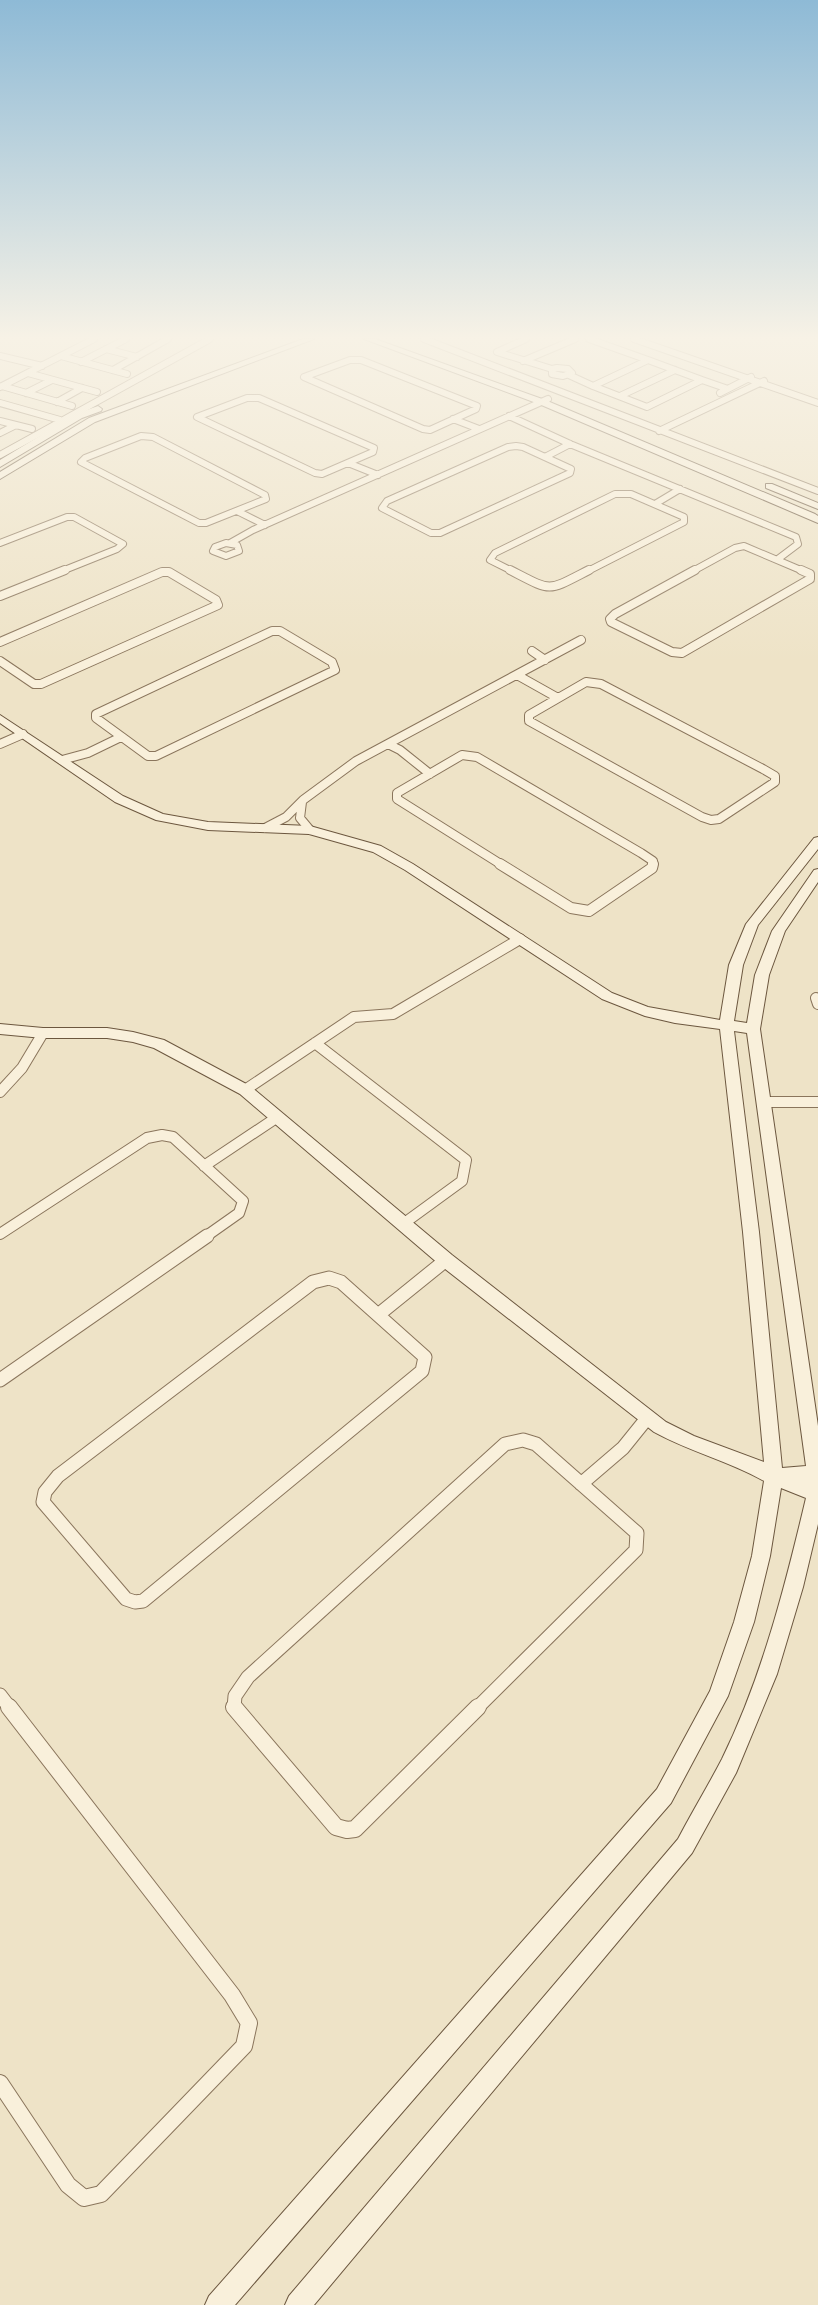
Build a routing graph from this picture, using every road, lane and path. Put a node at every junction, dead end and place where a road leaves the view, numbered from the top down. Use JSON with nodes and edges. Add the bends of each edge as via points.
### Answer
{"nodes":[{"id":1,"x":13,"y":447,"type":"edge"},
{"id":2,"x":29,"y":447,"type":"edge"},
{"id":3,"x":48,"y":447,"type":"edge"},
{"id":4,"x":114,"y":447,"type":"edge"},
{"id":5,"x":171,"y":447,"type":"edge"},
{"id":6,"x":259,"y":447,"type":"edge"},
{"id":7,"x":371,"y":447,"type":"edge"},
{"id":8,"x":441,"y":447,"type":"edge"},
{"id":9,"x":565,"y":447,"type":"edge"},
{"id":10,"x":576,"y":447,"type":"edge"},
{"id":11,"x":652,"y":447,"type":"edge"},
{"id":12,"x":670,"y":447,"type":"edge"},
{"id":13,"x":702,"y":447,"type":"edge"},
{"id":14,"x":682,"y":451,"type":"dead end"},
{"id":15,"x":0,"y":454,"type":"edge"},
{"id":16,"x":545,"y":457,"type":"junction"},
{"id":17,"x":348,"y":463,"type":"junction"},
{"id":18,"x":0,"y":464,"type":"edge"},
{"id":19,"x":0,"y":476,"type":"edge"},
{"id":20,"x":378,"y":476,"type":"junction"},
{"id":21,"x":761,"y":483,"type":"dead end"},
{"id":22,"x":680,"y":489,"type":"junction"},
{"id":23,"x":818,"y":491,"type":"edge"},
{"id":24,"x":655,"y":504,"type":"junction"},
{"id":25,"x":818,"y":506,"type":"edge"},
{"id":26,"x":237,"y":511,"type":"junction"},
{"id":27,"x":818,"y":520,"type":"edge"},
{"id":28,"x":265,"y":525,"type":"junction"},
{"id":29,"x":0,"y":543,"type":"edge"},
{"id":30,"x":230,"y":543,"type":"dead end"},
{"id":31,"x":778,"y":559,"type":"junction"},
{"id":32,"x":0,"y":596,"type":"edge"},
{"id":33,"x":581,"y":640,"type":"dead end"},
{"id":34,"x":0,"y":642,"type":"edge"},
{"id":35,"x":532,"y":650,"type":"dead end"},
{"id":36,"x":545,"y":660,"type":"junction"},
{"id":37,"x":0,"y":661,"type":"edge"},
{"id":38,"x":10,"y":668,"type":"junction"},
{"id":39,"x":0,"y":672,"type":"edge"},
{"id":40,"x":518,"y":675,"type":"junction"},
{"id":41,"x":558,"y":698,"type":"junction"},
{"id":42,"x":0,"y":718,"type":"edge"},
{"id":43,"x":23,"y":734,"type":"junction"},
{"id":44,"x":121,"y":737,"type":"junction"},
{"id":45,"x":0,"y":744,"type":"edge"},
{"id":46,"x":388,"y":744,"type":"junction"},
{"id":47,"x":62,"y":760,"type":"junction"},
{"id":48,"x":430,"y":774,"type":"junction"},
{"id":49,"x":303,"y":800,"type":"junction"},
{"id":50,"x":265,"y":828,"type":"junction"},
{"id":51,"x":310,"y":830,"type":"junction"},
{"id":52,"x":818,"y":840,"type":"edge"},
{"id":53,"x":818,"y":873,"type":"edge"},
{"id":54,"x":520,"y":939,"type":"junction"},
{"id":55,"x":726,"y":1025,"type":"junction"},
{"id":56,"x":0,"y":1029,"type":"edge"},
{"id":57,"x":753,"y":1029,"type":"junction"},
{"id":58,"x":43,"y":1033,"type":"junction"},
{"id":59,"x":315,"y":1043,"type":"junction"},
{"id":60,"x":245,"y":1090,"type":"junction"},
{"id":61,"x":0,"y":1092,"type":"edge"},
{"id":62,"x":764,"y":1102,"type":"junction"},
{"id":63,"x":818,"y":1102,"type":"edge"},
{"id":64,"x":276,"y":1118,"type":"junction"},
{"id":65,"x":204,"y":1166,"type":"junction"},
{"id":66,"x":403,"y":1224,"type":"junction"},
{"id":67,"x":0,"y":1234,"type":"edge"},
{"id":68,"x":446,"y":1260,"type":"junction"},
{"id":69,"x":378,"y":1315,"type":"junction"},
{"id":70,"x":0,"y":1380,"type":"edge"},
{"id":71,"x":648,"y":1417,"type":"junction"},
{"id":72,"x":817,"y":1473,"type":"edge"},
{"id":73,"x":774,"y":1477,"type":"junction"},
{"id":74,"x":581,"y":1484,"type":"junction"},
{"id":75,"x":817,"y":1493,"type":"edge"},
{"id":76,"x":0,"y":1695,"type":"edge"},
{"id":77,"x":0,"y":2083,"type":"edge"},
{"id":78,"x":218,"y":2305,"type":"edge"},
{"id":79,"x":298,"y":2305,"type":"edge"}],
"edges":[{"from":1,"to":15,"type":"street"},
{"from":2,"to":18,"type":"street"},
{"from":3,"to":19,"type":"street"},
{"from":4,"to":26,"type":"street","via":[[81,462],[193,521],[206,523]]},
{"from":5,"to":26,"type":"street","via":[[265,495],[266,499]]},
{"from":6,"to":17,"type":"street","via":[[315,473],[322,474]]},
{"from":7,"to":17,"type":"street","via":[[374,448],[373,452]]},
{"from":8,"to":20,"type":"street"},
{"from":9,"to":16,"type":"street"},
{"from":10,"to":22,"type":"street"},
{"from":11,"to":27,"type":"street"},
{"from":12,"to":14,"type":"street"},
{"from":13,"to":23,"type":"street"},
{"from":16,"to":16,"type":"street","via":[[523,447],[508,447],[387,501],[382,508],[431,533],[440,533],[570,473],[571,469]]},
{"from":17,"to":20,"type":"street"},
{"from":20,"to":28,"type":"street"},
{"from":21,"to":25,"type":"street"},
{"from":22,"to":24,"type":"street"},
{"from":22,"to":31,"type":"street","via":[[796,537],[798,544]]},
{"from":24,"to":24,"type":"street","via":[[631,494],[615,494],[495,553],[490,560],[545,588],[554,588],[684,522],[684,517]]},
{"from":26,"to":28,"type":"street"},
{"from":28,"to":30,"type":"street"},
{"from":29,"to":32,"type":"street","via":[[61,519],[74,517],[123,544],[117,549]]},
{"from":31,"to":31,"type":"street","via":[[751,548],[735,548],[615,614],[610,619],[611,622],[672,652],[682,653],[810,579],[810,574]]},
{"from":33,"to":36,"type":"street"},
{"from":34,"to":38,"type":"street","via":[[162,572],[170,572],[218,603],[218,607],[48,682],[34,684]]},
{"from":35,"to":36,"type":"street"},
{"from":36,"to":40,"type":"street"},
{"from":37,"to":38,"type":"street"},
{"from":38,"to":39,"type":"street"},
{"from":40,"to":41,"type":"street"},
{"from":40,"to":46,"type":"street"},
{"from":41,"to":41,"type":"street","via":[[529,715],[529,721],[702,817],[719,819],[774,782],[775,776],[763,768],[601,684],[586,682]]},
{"from":42,"to":43,"type":"street"},
{"from":43,"to":45,"type":"street"},
{"from":43,"to":47,"type":"street"},
{"from":44,"to":44,"type":"street","via":[[97,721],[96,714],[266,632],[280,631],[334,665],[335,670],[163,754],[148,756]]},
{"from":44,"to":47,"type":"street","via":[[88,753]]},
{"from":46,"to":48,"type":"street","via":[[400,750]]},
{"from":46,"to":49,"type":"street","via":[[356,761]]},
{"from":47,"to":50,"type":"street","via":[[119,799],[160,817],[208,826]]},
{"from":48,"to":48,"type":"street","via":[[397,793],[397,799],[580,912],[589,911],[652,868],[652,861],[641,853],[477,757],[462,755]]},
{"from":49,"to":50,"type":"street","via":[[286,817]]},
{"from":49,"to":51,"type":"street","via":[[297,816]]},
{"from":50,"to":51,"type":"street"},
{"from":51,"to":54,"type":"street","via":[[377,849]]},
{"from":52,"to":55,"type":"street","via":[[752,924],[736,965]]},
{"from":53,"to":57,"type":"street","via":[[779,931],[762,975]]},
{"from":54,"to":55,"type":"street","via":[[607,996],[645,1011]]},
{"from":54,"to":59,"type":"street","via":[[393,1014],[354,1017]]},
{"from":55,"to":57,"type":"street"},
{"from":55,"to":73,"type":"street","via":[[751,1232]]},
{"from":56,"to":58,"type":"street"},
{"from":57,"to":62,"type":"street"},
{"from":58,"to":60,"type":"street","via":[[107,1033],[159,1044]]},
{"from":58,"to":61,"type":"street","via":[[22,1068]]},
{"from":59,"to":60,"type":"street"},
{"from":59,"to":66,"type":"street","via":[[466,1160],[462,1181]]},
{"from":60,"to":64,"type":"street"},
{"from":62,"to":63,"type":"street"},
{"from":62,"to":72,"type":"street"},
{"from":64,"to":65,"type":"street"},
{"from":64,"to":66,"type":"street"},
{"from":65,"to":67,"type":"street","via":[[173,1138],[162,1135],[147,1138]]},
{"from":65,"to":70,"type":"street","via":[[243,1201],[239,1213]]},
{"from":66,"to":68,"type":"street"},
{"from":68,"to":69,"type":"street"},
{"from":68,"to":71,"type":"street"},
{"from":69,"to":69,"type":"street","via":[[341,1282],[329,1278],[313,1282],[58,1476],[45,1492],[43,1502],[126,1600],[143,1601],[422,1371],[425,1357]]},
{"from":71,"to":73,"type":"street","via":[[660,1427],[688,1442],[748,1463]]},
{"from":71,"to":74,"type":"street","via":[[623,1448]]},
{"from":72,"to":73,"type":"street"},
{"from":72,"to":75,"type":"street"},
{"from":73,"to":75,"type":"street"},
{"from":73,"to":78,"type":"street","via":[[761,1556],[744,1622],[718,1696],[664,1796]]},
{"from":74,"to":74,"type":"street","via":[[536,1444],[523,1440],[506,1444],[248,1677],[236,1696],[234,1708],[336,1827],[355,1829],[636,1550],[637,1533]]},
{"from":75,"to":79,"type":"street","via":[[794,1587],[767,1674],[729,1766],[685,1846]]},
{"from":76,"to":77,"type":"street","via":[[232,1995],[249,2023],[244,2046],[101,2194],[84,2198],[68,2185]]}]}
